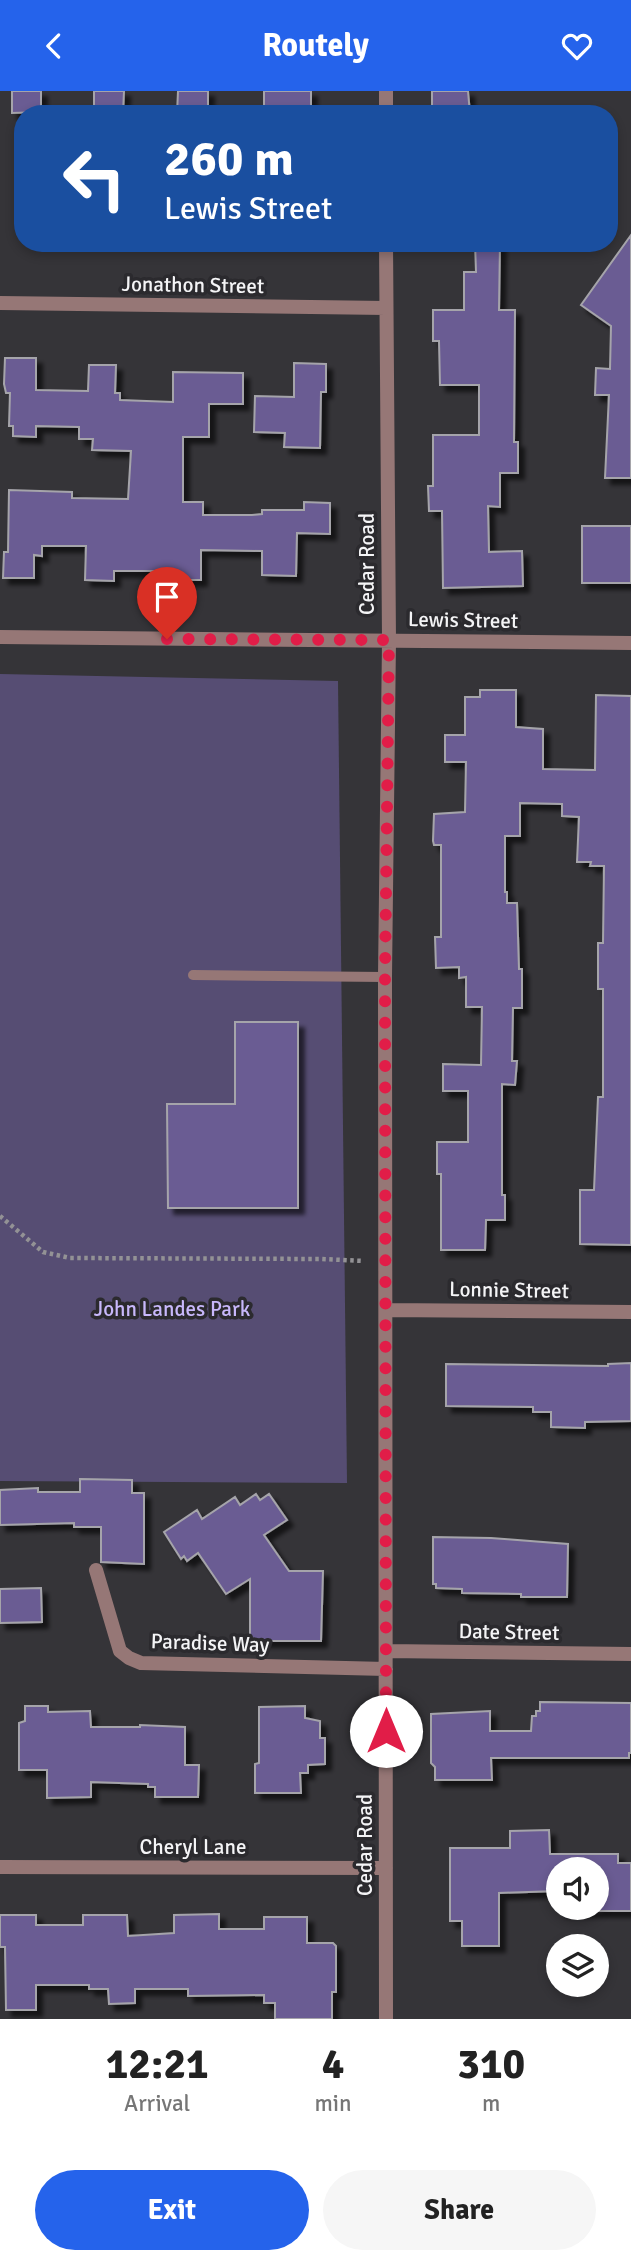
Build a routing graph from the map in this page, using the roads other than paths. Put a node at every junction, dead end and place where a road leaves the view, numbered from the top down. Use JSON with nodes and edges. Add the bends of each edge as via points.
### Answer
{"nodes":[{"id":1,"x":386,"y":252,"type":"edge"},
{"id":2,"x":0,"y":303,"type":"edge"},
{"id":3,"x":386,"y":308,"type":"junction"},
{"id":4,"x":0,"y":637,"type":"edge"},
{"id":5,"x":389,"y":640,"type":"junction"},
{"id":6,"x":631,"y":643,"type":"edge"},
{"id":7,"x":193,"y":975,"type":"dead end"},
{"id":8,"x":385,"y":977,"type":"junction"},
{"id":9,"x":386,"y":1310,"type":"junction"},
{"id":10,"x":631,"y":1313,"type":"edge"},
{"id":11,"x":96,"y":1570,"type":"dead end"},
{"id":12,"x":386,"y":1651,"type":"junction"},
{"id":13,"x":631,"y":1654,"type":"edge"},
{"id":14,"x":386,"y":1669,"type":"junction"},
{"id":15,"x":0,"y":1867,"type":"edge"},
{"id":16,"x":386,"y":1868,"type":"junction"},
{"id":17,"x":386,"y":2019,"type":"edge"}],
"edges":[{"from":1,"to":3,"type":"street","name":"Cedar Road"},
{"from":2,"to":3,"type":"street","name":"Jonathon Street"},
{"from":3,"to":5,"type":"street","name":"Cedar Road"},
{"from":4,"to":5,"type":"street","name":"Lewis Street"},
{"from":5,"to":6,"type":"street","name":"Lewis Street"},
{"from":5,"to":8,"type":"street","name":"Cedar Road"},
{"from":7,"to":8,"type":"lane"},
{"from":8,"to":9,"type":"street","name":"Cedar Road"},
{"from":9,"to":10,"type":"street","name":"Lonnie Street"},
{"from":9,"to":12,"type":"street","name":"Cedar Road"},
{"from":11,"to":14,"type":"street","name":"Paradise Way","via":[[120,1651],[141,1663]]},
{"from":12,"to":13,"type":"street","name":"Date Street"},
{"from":12,"to":14,"type":"street","name":"Cedar Road"},
{"from":14,"to":16,"type":"street","name":"Cedar Road"},
{"from":15,"to":16,"type":"street","name":"Cheryl Lane"},
{"from":16,"to":17,"type":"street","name":"Cedar Road"}]}
